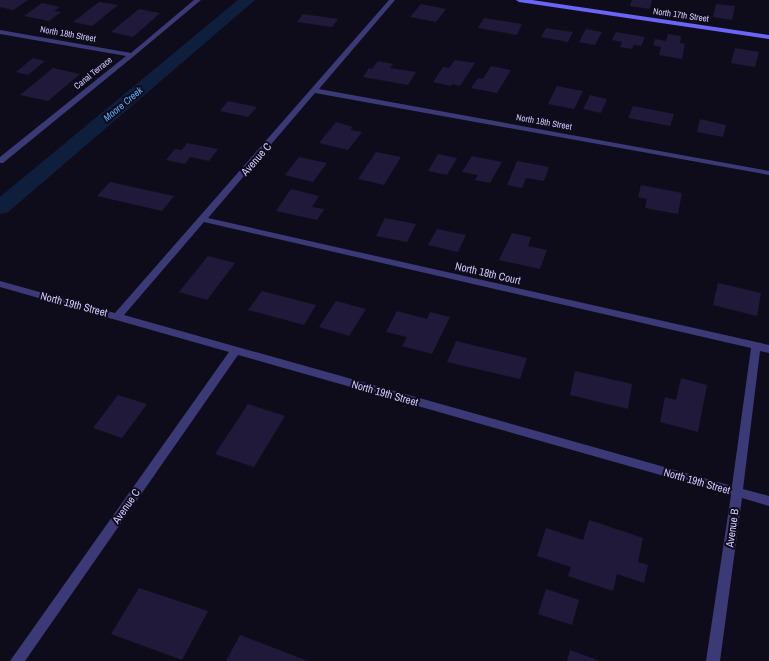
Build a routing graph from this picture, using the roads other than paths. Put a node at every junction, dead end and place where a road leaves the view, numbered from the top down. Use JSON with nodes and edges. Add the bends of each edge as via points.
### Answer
{"nodes":[{"id":1,"x":198,"y":0,"type":"edge"},
{"id":2,"x":392,"y":0,"type":"edge"},
{"id":3,"x":519,"y":0,"type":"edge"},
{"id":4,"x":0,"y":32,"type":"edge"},
{"id":5,"x":769,"y":36,"type":"edge"},
{"id":6,"x":132,"y":55,"type":"junction"},
{"id":7,"x":315,"y":91,"type":"junction"},
{"id":8,"x":0,"y":161,"type":"edge"},
{"id":9,"x":769,"y":173,"type":"edge"},
{"id":10,"x":202,"y":219,"type":"junction"},
{"id":11,"x":1,"y":284,"type":"dead end"},
{"id":12,"x":118,"y":316,"type":"junction"},
{"id":13,"x":756,"y":346,"type":"junction"},
{"id":14,"x":769,"y":349,"type":"edge"},
{"id":15,"x":236,"y":350,"type":"junction"},
{"id":16,"x":737,"y":493,"type":"junction"},
{"id":17,"x":769,"y":501,"type":"edge"},
{"id":18,"x":17,"y":661,"type":"edge"},
{"id":19,"x":713,"y":661,"type":"edge"}],
"edges":[{"from":1,"to":6,"type":"street","name":"Canal Terrace"},
{"from":2,"to":7,"type":"street","name":"Avenue C"},
{"from":3,"to":5,"type":"street","name":"North 17th Street"},
{"from":4,"to":6,"type":"street","name":"North 18th Street"},
{"from":6,"to":8,"type":"street","name":"Canal Terrace"},
{"from":7,"to":9,"type":"street","name":"North 18th Street"},
{"from":7,"to":10,"type":"street","name":"Avenue C"},
{"from":10,"to":12,"type":"street","name":"Avenue C"},
{"from":10,"to":13,"type":"street","name":"North 18th Court"},
{"from":11,"to":12,"type":"street","name":"North 19th Street"},
{"from":12,"to":15,"type":"street","name":"North 19th Street"},
{"from":13,"to":14,"type":"street","name":"North 18th Court"},
{"from":13,"to":16,"type":"street","name":"Avenue B"},
{"from":15,"to":16,"type":"street","name":"North 19th Street"},
{"from":15,"to":18,"type":"street","name":"Avenue C"},
{"from":16,"to":17,"type":"street","name":"North 19th Street"},
{"from":16,"to":19,"type":"street","name":"Avenue B"}]}
